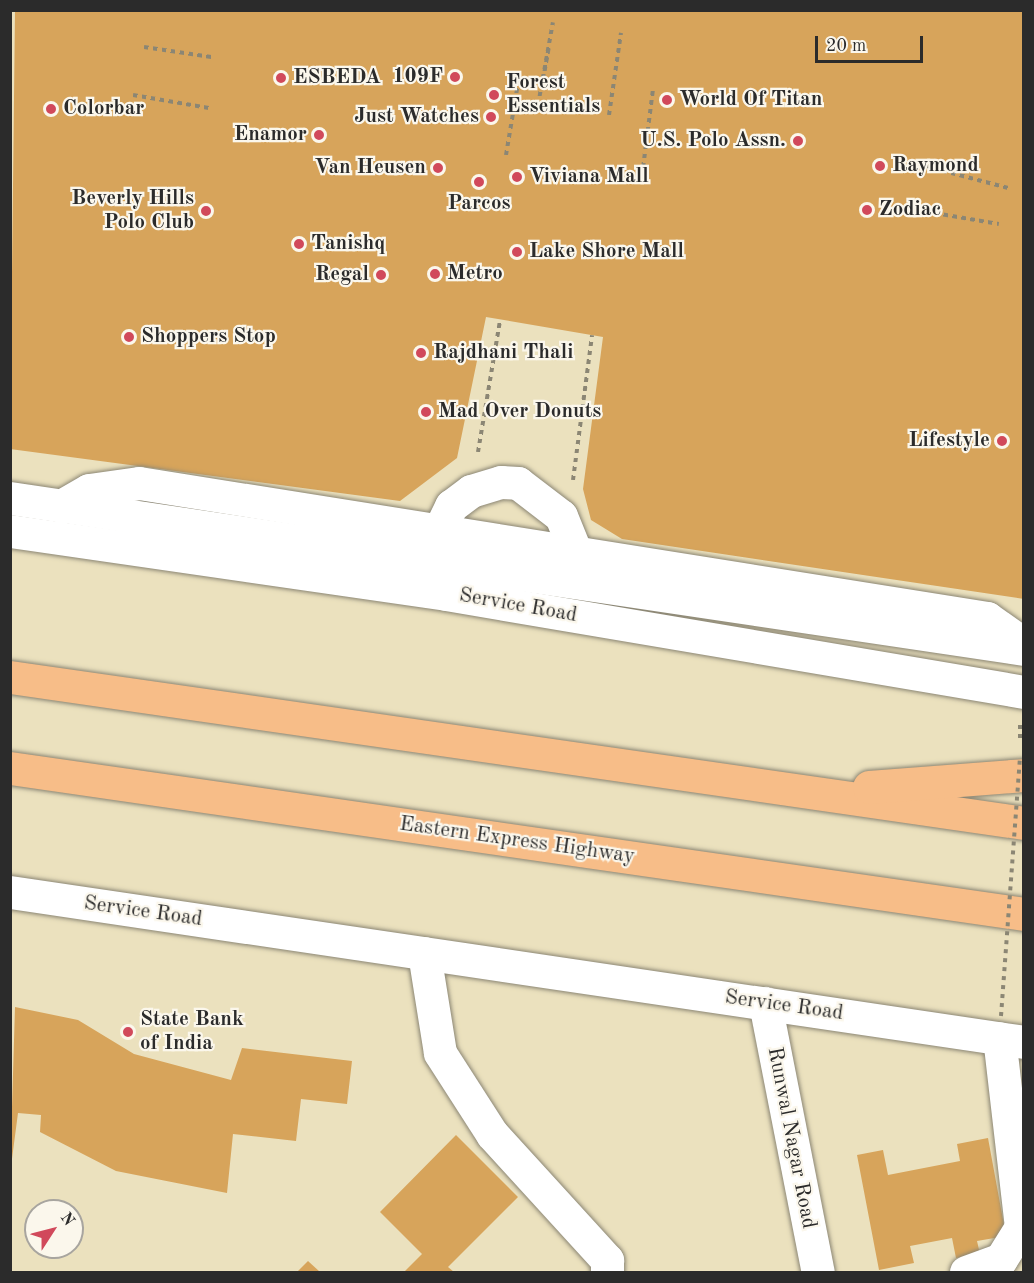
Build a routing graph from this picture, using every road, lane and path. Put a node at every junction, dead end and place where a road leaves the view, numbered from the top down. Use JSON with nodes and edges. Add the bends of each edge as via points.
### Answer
{"nodes":[{"id":1,"x":621,"y":33,"type":"dead end"},
{"id":2,"x":144,"y":47,"type":"dead end"},
{"id":3,"x":211,"y":56,"type":"dead end"},
{"id":4,"x":519,"y":77,"type":"dead end"},
{"id":5,"x":653,"y":89,"type":"dead end"},
{"id":6,"x":133,"y":95,"type":"dead end"},
{"id":7,"x":538,"y":105,"type":"joint"},
{"id":8,"x":209,"y":108,"type":"dead end"},
{"id":9,"x":608,"y":115,"type":"dead end"},
{"id":10,"x":506,"y":155,"type":"dead end"},
{"id":11,"x":925,"y":166,"type":"dead end"},
{"id":12,"x":642,"y":176,"type":"dead end"},
{"id":13,"x":1008,"y":188,"type":"dead end"},
{"id":14,"x":917,"y":210,"type":"dead end"},
{"id":15,"x":999,"y":224,"type":"dead end"},
{"id":16,"x":500,"y":320,"type":"dead end"},
{"id":17,"x":592,"y":335,"type":"dead end"},
{"id":18,"x":518,"y":483,"type":"junction"},
{"id":19,"x":10,"y":498,"type":"edge"},
{"id":20,"x":61,"y":506,"type":"junction"},
{"id":21,"x":332,"y":511,"type":"junction"},
{"id":22,"x":436,"y":529,"type":"junction"},
{"id":23,"x":10,"y":531,"type":"edge"},
{"id":24,"x":320,"y":544,"type":"junction"},
{"id":25,"x":575,"y":550,"type":"junction"},
{"id":26,"x":427,"y":560,"type":"junction"},
{"id":27,"x":1023,"y":644,"type":"edge"},
{"id":28,"x":1023,"y":649,"type":"edge"},
{"id":29,"x":16,"y":677,"type":"edge"},
{"id":30,"x":1023,"y":692,"type":"edge"},
{"id":31,"x":1022,"y":766,"type":"edge"},
{"id":32,"x":13,"y":769,"type":"edge"},
{"id":33,"x":807,"y":792,"type":"junction"},
{"id":34,"x":1023,"y":823,"type":"edge"},
{"id":35,"x":10,"y":892,"type":"edge"},
{"id":36,"x":1023,"y":914,"type":"edge"},
{"id":37,"x":424,"y":953,"type":"junction"},
{"id":38,"x":765,"y":1003,"type":"junction"},
{"id":39,"x":1008,"y":1032,"type":"edge"},
{"id":40,"x":607,"y":1272,"type":"edge"},
{"id":41,"x":818,"y":1272,"type":"edge"},
{"id":42,"x":966,"y":1272,"type":"edge"}],
"edges":[{"from":1,"to":9,"type":"path"},
{"from":2,"to":3,"type":"path"},
{"from":4,"to":10,"type":"path"},
{"from":5,"to":12,"type":"path"},
{"from":6,"to":8,"type":"path"},
{"from":7,"to":7,"type":"path","via":[[542,84],[553,22],[542,63]]},
{"from":11,"to":13,"type":"path"},
{"from":14,"to":15,"type":"path"},
{"from":16,"to":18,"type":"path","via":[[476,463]]},
{"from":17,"to":18,"type":"path","via":[[573,480]]},
{"from":18,"to":22,"type":"street","via":[[471,491],[451,506]]},
{"from":18,"to":25,"type":"street","via":[[561,516]]},
{"from":19,"to":20,"type":"street","name":"Service Road"},
{"from":20,"to":21,"type":"street","via":[[89,490],[139,483]]},
{"from":20,"to":24,"type":"street","name":"Service Road"},
{"from":21,"to":22,"type":"street"},
{"from":21,"to":24,"type":"street"},
{"from":22,"to":25,"type":"street"},
{"from":22,"to":26,"type":"street"},
{"from":23,"to":30,"type":"street","name":"Service Road","via":[[446,594]]},
{"from":24,"to":26,"type":"street","name":"Service Road"},
{"from":25,"to":27,"type":"street","via":[[987,618]]},
{"from":26,"to":28,"type":"street","name":"Service Road"},
{"from":29,"to":33,"type":"highway"},
{"from":31,"to":33,"type":"highway"},
{"from":31,"to":39,"type":"path","bridge":true},
{"from":32,"to":36,"type":"highway","name":"Eastern Express Highway"},
{"from":33,"to":34,"type":"highway"},
{"from":35,"to":37,"type":"street","name":"Service Road"},
{"from":37,"to":38,"type":"street","name":"Service Road"},
{"from":37,"to":40,"type":"street","via":[[440,1053],[492,1134],[607,1260]]},
{"from":38,"to":39,"type":"street","name":"Service Road"},
{"from":38,"to":41,"type":"street","name":"Runwal Nagar Road"},
{"from":39,"to":42,"type":"street","via":[[1021,1227],[1001,1259]]}]}
